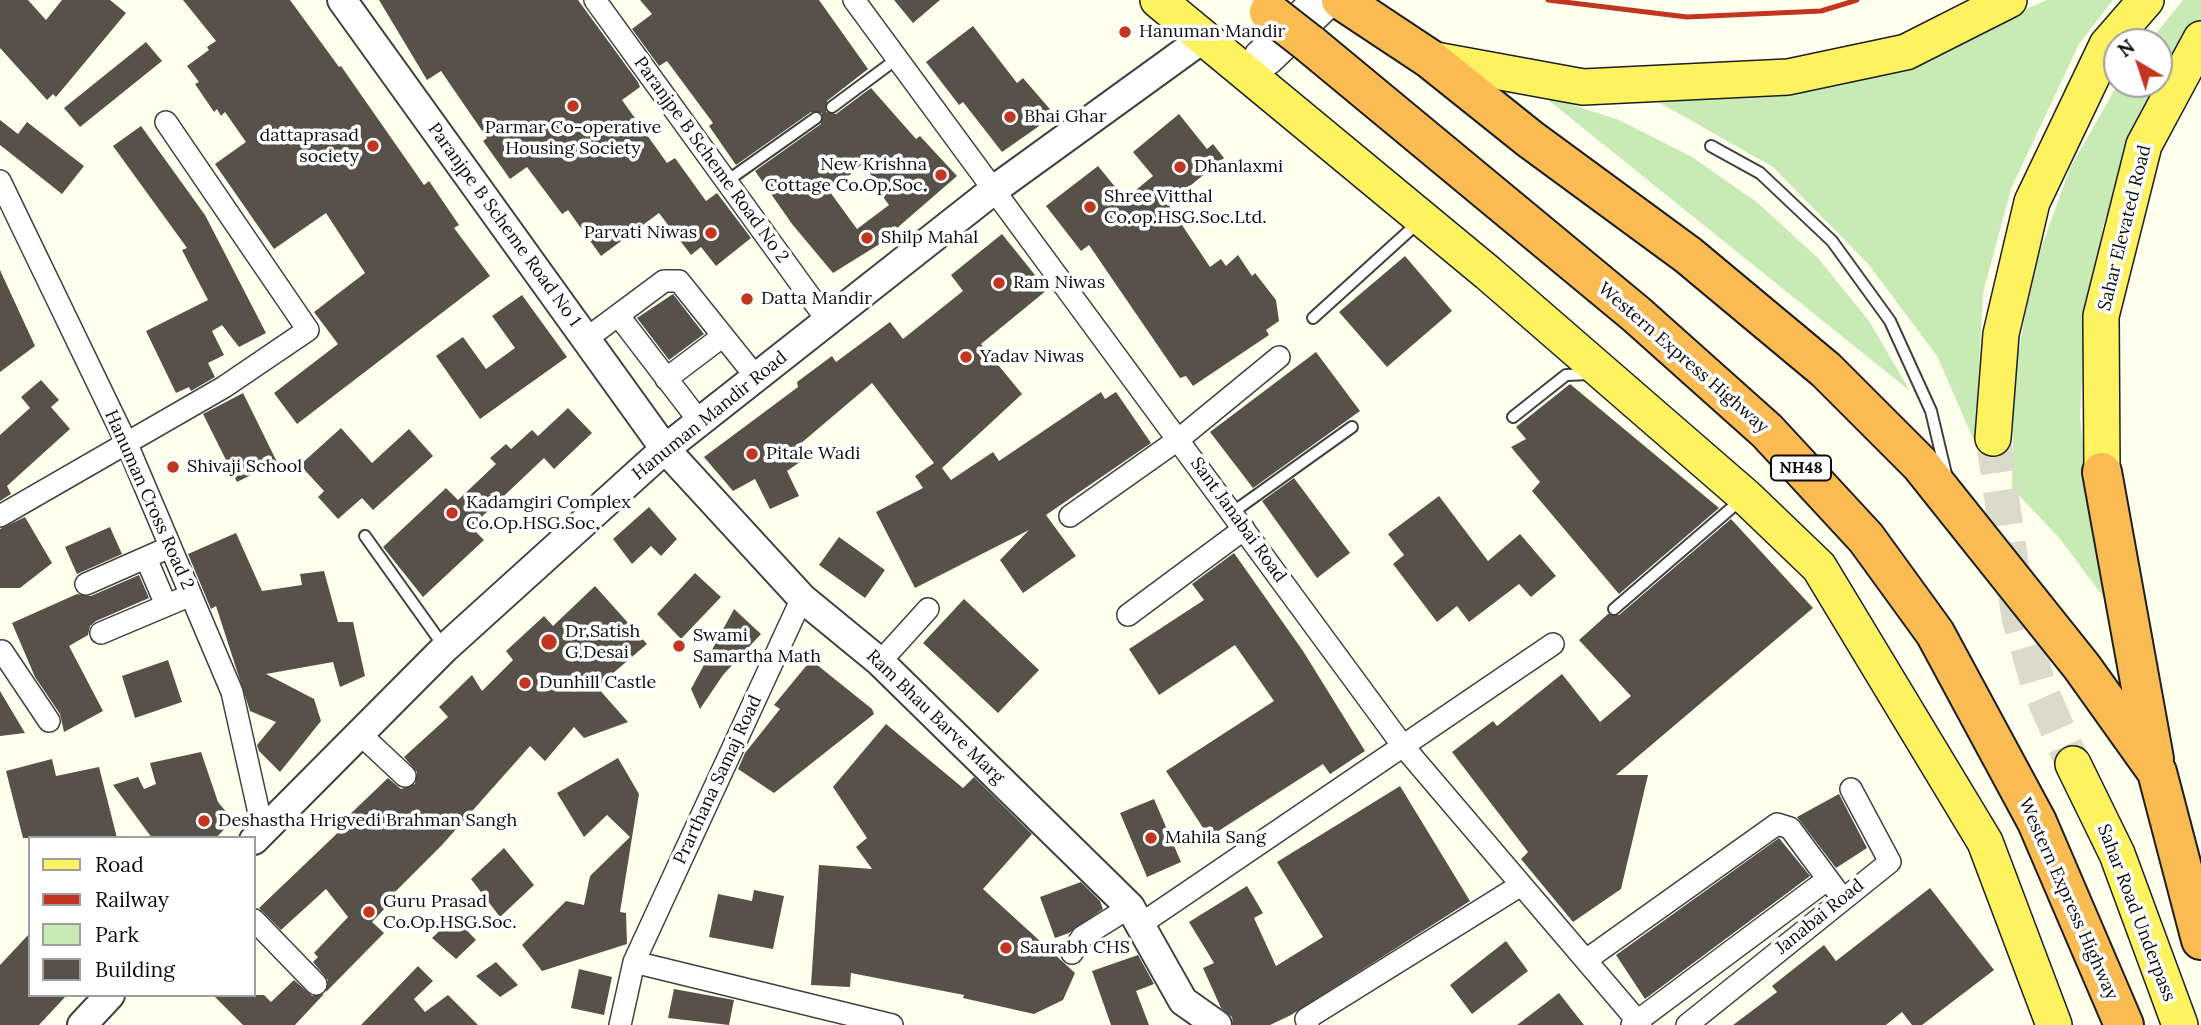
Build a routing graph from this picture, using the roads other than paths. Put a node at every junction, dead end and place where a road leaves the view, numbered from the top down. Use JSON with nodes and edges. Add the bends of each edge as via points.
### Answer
{"nodes":[{"id":1,"x":342,"y":0,"type":"edge"},
{"id":2,"x":595,"y":0,"type":"edge"},
{"id":3,"x":855,"y":0,"type":"edge"},
{"id":4,"x":1158,"y":0,"type":"edge"},
{"id":5,"x":2009,"y":0,"type":"edge"},
{"id":6,"x":2146,"y":0,"type":"edge"},
{"id":7,"x":1334,"y":1,"type":"edge"},
{"id":8,"x":1261,"y":6,"type":"edge"},
{"id":9,"x":1205,"y":37,"type":"junction"},
{"id":10,"x":2201,"y":39,"type":"edge"},
{"id":11,"x":898,"y":58,"type":"junction"},
{"id":12,"x":1430,"y":59,"type":"junction"},
{"id":13,"x":1248,"y":73,"type":"junction"},
{"id":14,"x":832,"y":107,"type":"dead end"},
{"id":15,"x":816,"y":118,"type":"dead end"},
{"id":16,"x":166,"y":122,"type":"dead end"},
{"id":17,"x":1711,"y":146,"type":"dead end"},
{"id":18,"x":0,"y":181,"type":"edge"},
{"id":19,"x":727,"y":181,"type":"junction"},
{"id":20,"x":995,"y":189,"type":"junction"},
{"id":21,"x":1423,"y":219,"type":"junction"},
{"id":22,"x":618,"y":315,"type":"junction"},
{"id":23,"x":1313,"y":318,"type":"dead end"},
{"id":24,"x":827,"y":320,"type":"junction"},
{"id":25,"x":723,"y":336,"type":"junction"},
{"id":26,"x":586,"y":339,"type":"junction"},
{"id":27,"x":1279,"y":357,"type":"dead end"},
{"id":28,"x":1597,"y":368,"type":"junction"},
{"id":29,"x":756,"y":377,"type":"junction"},
{"id":30,"x":666,"y":379,"type":"junction"},
{"id":31,"x":1513,"y":417,"type":"dead end"},
{"id":32,"x":699,"y":422,"type":"junction"},
{"id":33,"x":1352,"y":427,"type":"dead end"},
{"id":34,"x":1993,"y":438,"type":"tunnel mouth"},
{"id":35,"x":1179,"y":439,"type":"junction"},
{"id":36,"x":126,"y":443,"type":"junction"},
{"id":37,"x":665,"y":449,"type":"junction"},
{"id":38,"x":2102,"y":472,"type":"joint"},
{"id":39,"x":1745,"y":496,"type":"junction"},
{"id":40,"x":1953,"y":504,"type":"junction"},
{"id":41,"x":0,"y":516,"type":"edge"},
{"id":42,"x":1070,"y":516,"type":"dead end"},
{"id":43,"x":1238,"y":521,"type":"junction"},
{"id":44,"x":365,"y":536,"type":"dead end"},
{"id":45,"x":170,"y":547,"type":"junction"},
{"id":46,"x":146,"y":558,"type":"junction"},
{"id":47,"x":86,"y":584,"type":"dead end"},
{"id":48,"x":191,"y":595,"type":"junction"},
{"id":49,"x":802,"y":598,"type":"junction"},
{"id":50,"x":166,"y":605,"type":"junction"},
{"id":51,"x":928,"y":609,"type":"dead end"},
{"id":52,"x":1614,"y":609,"type":"dead end"},
{"id":53,"x":1128,"y":615,"type":"dead end"},
{"id":54,"x":101,"y":633,"type":"dead end"},
{"id":55,"x":1553,"y":644,"type":"dead end"},
{"id":56,"x":445,"y":648,"type":"junction"},
{"id":57,"x":1,"y":650,"type":"edge"},
{"id":58,"x":880,"y":662,"type":"junction"},
{"id":59,"x":49,"y":721,"type":"dead end"},
{"id":60,"x":359,"y":733,"type":"junction"},
{"id":61,"x":1403,"y":746,"type":"junction"},
{"id":62,"x":2073,"y":764,"type":"tunnel mouth"},
{"id":63,"x":2157,"y":772,"type":"junction"},
{"id":64,"x":405,"y":776,"type":"dead end"},
{"id":65,"x":1851,"y":789,"type":"dead end"},
{"id":66,"x":258,"y":836,"type":"edge"},
{"id":67,"x":1828,"y":879,"type":"junction"},
{"id":68,"x":1521,"y":885,"type":"junction"},
{"id":69,"x":1842,"y":898,"type":"junction"},
{"id":70,"x":1136,"y":916,"type":"junction"},
{"id":71,"x":256,"y":922,"type":"edge"},
{"id":72,"x":2201,"y":940,"type":"edge"},
{"id":73,"x":1072,"y":953,"type":"dead end"},
{"id":74,"x":1586,"y":960,"type":"junction"},
{"id":75,"x":634,"y":962,"type":"junction"},
{"id":76,"x":316,"y":984,"type":"dead end"},
{"id":77,"x":108,"y":997,"type":"edge"},
{"id":78,"x":1182,"y":1013,"type":"edge"},
{"id":79,"x":1637,"y":1024,"type":"edge"},
{"id":80,"x":82,"y":1025,"type":"edge"},
{"id":81,"x":620,"y":1025,"type":"edge"},
{"id":82,"x":892,"y":1025,"type":"edge"},
{"id":83,"x":1217,"y":1025,"type":"edge"},
{"id":84,"x":1308,"y":1025,"type":"edge"},
{"id":85,"x":1687,"y":1025,"type":"edge"},
{"id":86,"x":2054,"y":1025,"type":"edge"},
{"id":87,"x":2124,"y":1025,"type":"edge"},
{"id":88,"x":2180,"y":1025,"type":"edge"}],
"edges":[{"from":1,"to":26,"type":"street","name":"Paranjpe B Scheme Road No 1"},
{"from":2,"to":19,"type":"street","name":"Paranjpe B Scheme Road No 2"},
{"from":3,"to":11,"type":"street","name":"Sant Janabai Road"},
{"from":4,"to":9,"type":"main road"},
{"from":5,"to":12,"type":"main road","via":[[1906,52],[1788,77],[1583,87]]},
{"from":6,"to":34,"type":"main road","via":[[2107,45],[2032,202],[2001,334]]},
{"from":7,"to":12,"type":"highway"},
{"from":7,"to":13,"type":"street","via":[[1256,53]]},
{"from":8,"to":87,"type":"highway","name":"Western Express Highway","number":"NH48","bridge":true,"via":[[1636,314],[1767,431],[1866,538],[1934,633],[2037,822]]},
{"from":9,"to":13,"type":"main road"},
{"from":9,"to":20,"type":"street","name":"Hanuman Mandir Road"},
{"from":10,"to":38,"type":"main road","name":"Sahar Elevated Road","via":[[2144,145],[2101,316]]},
{"from":11,"to":14,"type":"lane"},
{"from":11,"to":20,"type":"street","name":"Sant Janabai Road"},
{"from":12,"to":40,"type":"highway","via":[[1688,255],[1826,370],[1920,464]]},
{"from":13,"to":21,"type":"main road"},
{"from":15,"to":19,"type":"lane"},
{"from":16,"to":36,"type":"street","via":[[308,330],[224,387]]},
{"from":17,"to":40,"type":"lane","via":[[1760,173],[1832,241],[1890,321],[1931,411]]},
{"from":18,"to":36,"type":"street","name":"Hanuman Cross Road 2"},
{"from":19,"to":24,"type":"street","name":"Paranjpe B Scheme Road No 2"},
{"from":20,"to":24,"type":"street","name":"Hanuman Mandir Road"},
{"from":20,"to":35,"type":"street","name":"Sant Janabai Road"},
{"from":21,"to":23,"type":"lane"},
{"from":21,"to":28,"type":"main road"},
{"from":22,"to":25,"type":"street","via":[[664,281],[679,281]]},
{"from":22,"to":26,"type":"street"},
{"from":22,"to":30,"type":"street"},
{"from":24,"to":29,"type":"street","name":"Hanuman Mandir Road"},
{"from":25,"to":29,"type":"street"},
{"from":25,"to":30,"type":"street"},
{"from":26,"to":37,"type":"street","name":"Paranjpe B Scheme Road No 1"},
{"from":27,"to":35,"type":"street"},
{"from":28,"to":31,"type":"lane","via":[[1591,374],[1566,375]]},
{"from":28,"to":39,"type":"main road"},
{"from":29,"to":32,"type":"street","name":"Hanuman Mandir Road"},
{"from":30,"to":32,"type":"street"},
{"from":32,"to":37,"type":"street","name":"Hanuman Mandir Road"},
{"from":33,"to":43,"type":"lane"},
{"from":35,"to":42,"type":"street"},
{"from":35,"to":43,"type":"street","name":"Sant Janabai Road"},
{"from":36,"to":41,"type":"street"},
{"from":36,"to":45,"type":"street","name":"Hanuman Cross Road 2"},
{"from":37,"to":49,"type":"street","name":"Ram Bhau Barve Marg"},
{"from":37,"to":56,"type":"street","name":"Hanuman Mandir Road"},
{"from":38,"to":63,"type":"highway"},
{"from":39,"to":52,"type":"lane"},
{"from":39,"to":86,"type":"main road","via":[[1818,567],[1985,842]]},
{"from":40,"to":63,"type":"highway","via":[[2082,667]]},
{"from":43,"to":53,"type":"street"},
{"from":43,"to":61,"type":"street","name":"Sant Janabai Road"},
{"from":44,"to":56,"type":"lane"},
{"from":45,"to":46,"type":"street"},
{"from":45,"to":48,"type":"street","name":"Hanuman Cross Road 2"},
{"from":46,"to":47,"type":"street"},
{"from":46,"to":50,"type":"street"},
{"from":48,"to":50,"type":"street"},
{"from":48,"to":66,"type":"street","name":"Hanuman Cross Road 2","via":[[232,692]]},
{"from":49,"to":58,"type":"street","name":"Ram Bhau Barve Marg"},
{"from":49,"to":75,"type":"street","name":"Prarthana Samaj Road"},
{"from":50,"to":54,"type":"street"},
{"from":51,"to":58,"type":"street"},
{"from":55,"to":61,"type":"street"},
{"from":56,"to":60,"type":"street","name":"Hanuman Mandir Road"},
{"from":57,"to":59,"type":"street"},
{"from":58,"to":70,"type":"street","name":"Ram Bhau Barve Marg"},
{"from":60,"to":64,"type":"street"},
{"from":60,"to":66,"type":"street","name":"Hanuman Mandir Road"},
{"from":61,"to":68,"type":"street","name":"Sant Janabai Road"},
{"from":61,"to":70,"type":"street"},
{"from":62,"to":88,"type":"main road","name":"Sahar Road Underpass","via":[[2117,855]]},
{"from":63,"to":72,"type":"highway"},
{"from":65,"to":69,"type":"street","name":"Janabai Road","via":[[1890,862]]},
{"from":67,"to":69,"type":"street"},
{"from":67,"to":74,"type":"street","via":[[1790,828],[1777,824]]},
{"from":67,"to":79,"type":"street"},
{"from":68,"to":74,"type":"street","name":"Sant Janabai Road"},
{"from":68,"to":84,"type":"street","via":[[1306,1019]]},
{"from":69,"to":85,"type":"street","name":"Janabai Road"},
{"from":70,"to":73,"type":"street","via":[[1082,937]]},
{"from":70,"to":78,"type":"street","name":"Ram Bhau Barve Marg"},
{"from":71,"to":76,"type":"street"},
{"from":74,"to":79,"type":"street","name":"Sant Janabai Road"},
{"from":75,"to":81,"type":"street","name":"Prarthana Samaj Road"},
{"from":75,"to":82,"type":"street"},
{"from":77,"to":80,"type":"street"},
{"from":78,"to":83,"type":"street","name":"Ram Bhau Barve Marg"}]}
